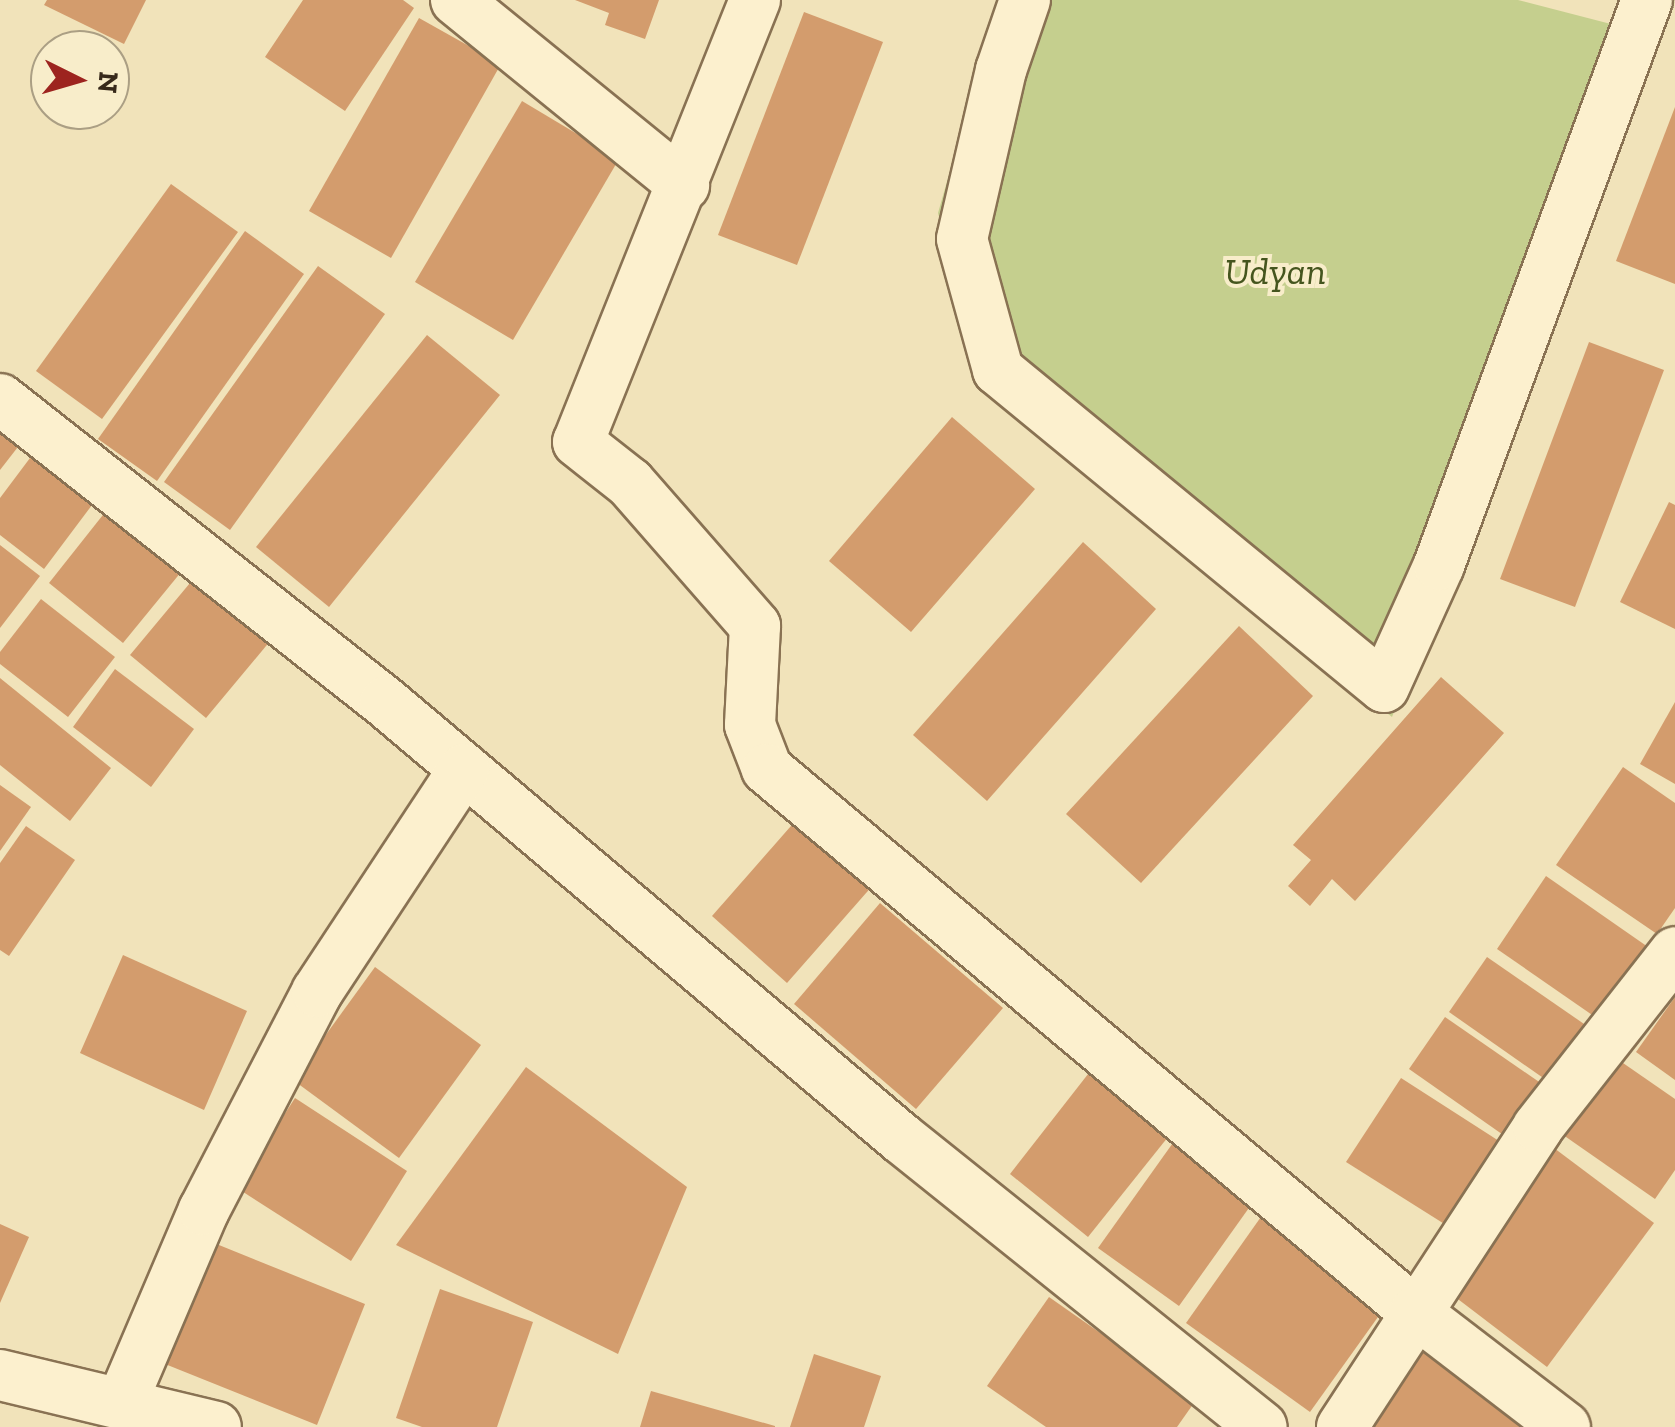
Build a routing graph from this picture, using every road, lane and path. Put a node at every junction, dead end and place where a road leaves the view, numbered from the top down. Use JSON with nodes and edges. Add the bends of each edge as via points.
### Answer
{"nodes":[{"id":1,"x":456,"y":0,"type":"edge"},
{"id":2,"x":756,"y":0,"type":"edge"},
{"id":3,"x":1026,"y":0,"type":"edge"},
{"id":4,"x":1648,"y":0,"type":"edge"},
{"id":5,"x":684,"y":186,"type":"junction"},
{"id":6,"x":0,"y":400,"type":"edge"},
{"id":7,"x":464,"y":769,"type":"junction"},
{"id":8,"x":1675,"y":952,"type":"edge"},
{"id":9,"x":1415,"y":1312,"type":"junction"},
{"id":10,"x":0,"y":1375,"type":"edge"},
{"id":11,"x":122,"y":1402,"type":"junction"},
{"id":12,"x":216,"y":1427,"type":"edge"},
{"id":13,"x":1262,"y":1427,"type":"edge"},
{"id":14,"x":1342,"y":1427,"type":"edge"},
{"id":15,"x":1565,"y":1427,"type":"edge"}],
"edges":[{"from":1,"to":5,"type":"street"},
{"from":2,"to":5,"type":"street"},
{"from":3,"to":4,"type":"street","via":[[1001,70],[962,239],[998,370],[1384,687],[1439,565]]},
{"from":5,"to":9,"type":"street","via":[[578,442],[630,483],[755,626],[750,726],[767,770]]},
{"from":6,"to":7,"type":"street"},
{"from":7,"to":11,"type":"street","via":[[318,992],[204,1210]]},
{"from":7,"to":13,"type":"street","via":[[901,1138]]},
{"from":8,"to":9,"type":"street","via":[[1538,1127]]},
{"from":9,"to":14,"type":"street"},
{"from":9,"to":15,"type":"street"},
{"from":10,"to":11,"type":"street"},
{"from":11,"to":12,"type":"street"}]}
